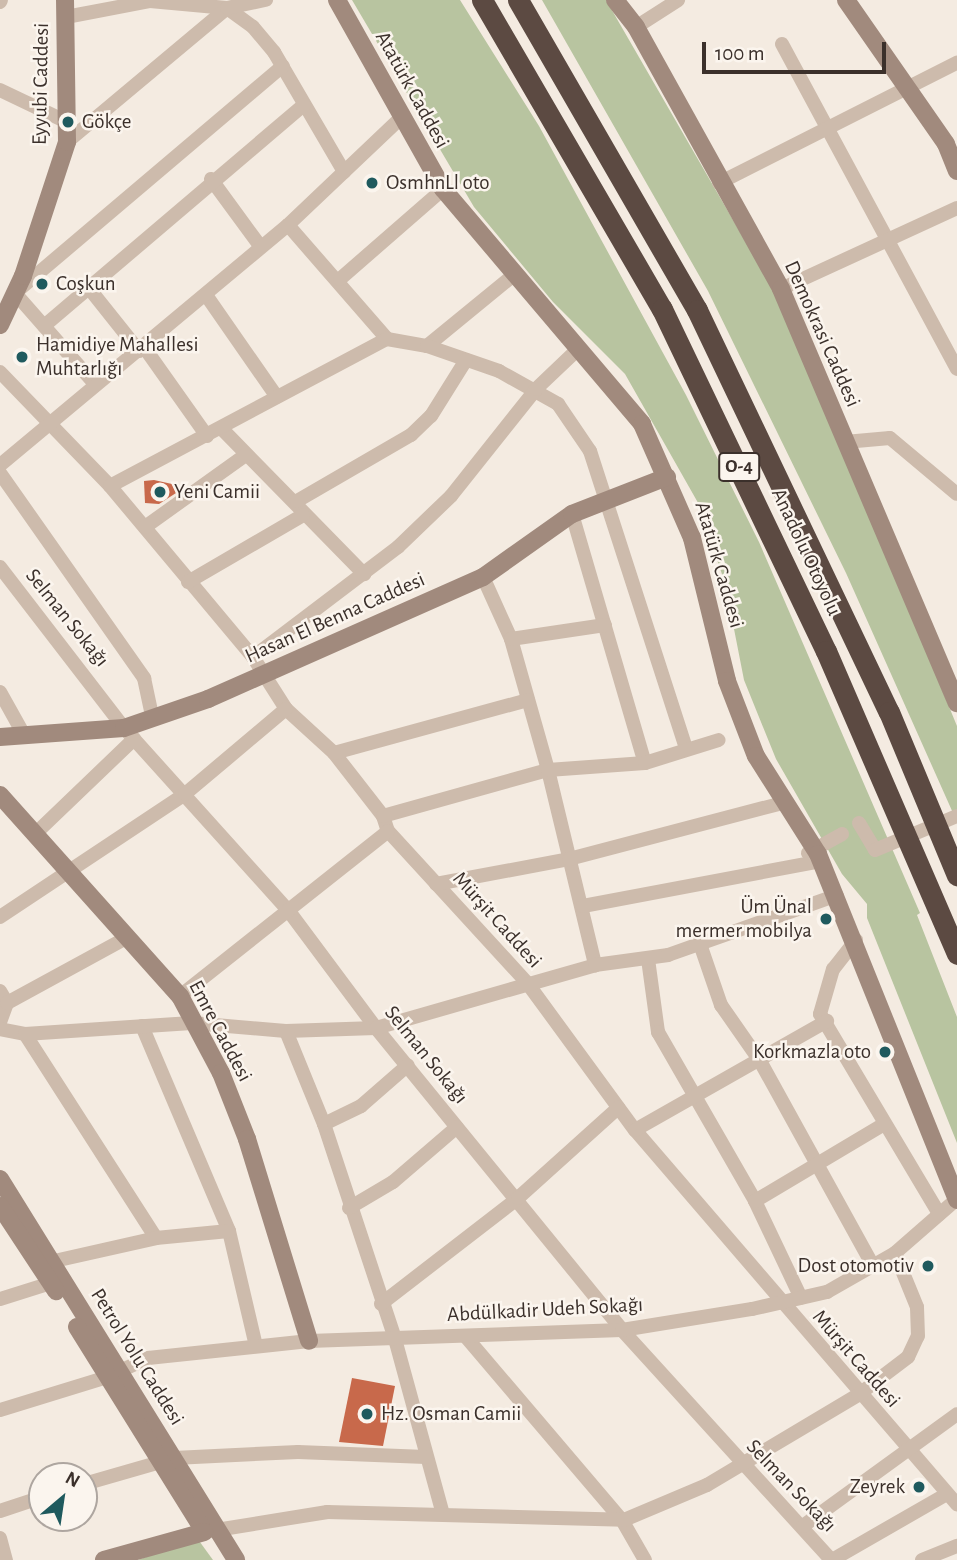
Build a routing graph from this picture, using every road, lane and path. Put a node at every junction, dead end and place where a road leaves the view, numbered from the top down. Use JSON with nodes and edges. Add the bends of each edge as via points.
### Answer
{"nodes":[{"id":1,"x":266,"y":0,"type":"edge"},
{"id":2,"x":337,"y":0,"type":"edge"},
{"id":3,"x":482,"y":0,"type":"edge"},
{"id":4,"x":518,"y":0,"type":"edge"},
{"id":5,"x":615,"y":0,"type":"edge"},
{"id":6,"x":678,"y":0,"type":"edge"},
{"id":7,"x":846,"y":0,"type":"edge"},
{"id":8,"x":227,"y":8,"type":"junction"},
{"id":9,"x":65,"y":9,"type":"edge"},
{"id":10,"x":636,"y":27,"type":"junction"},
{"id":11,"x":782,"y":44,"type":"dead end"},
{"id":12,"x":957,"y":62,"type":"edge"},
{"id":13,"x":283,"y":66,"type":"junction"},
{"id":14,"x":0,"y":90,"type":"edge"},
{"id":15,"x":908,"y":90,"type":"junction"},
{"id":16,"x":304,"y":105,"type":"junction"},
{"id":17,"x":402,"y":117,"type":"junction"},
{"id":18,"x":67,"y":122,"type":"junction"},
{"id":19,"x":828,"y":124,"type":"junction"},
{"id":20,"x":67,"y":142,"type":"junction"},
{"id":21,"x":957,"y":171,"type":"edge"},
{"id":22,"x":344,"y":172,"type":"junction"},
{"id":23,"x":211,"y":179,"type":"junction"},
{"id":24,"x":719,"y":183,"type":"junction"},
{"id":25,"x":443,"y":189,"type":"junction"},
{"id":26,"x":957,"y":208,"type":"edge"},
{"id":27,"x":288,"y":225,"type":"junction"},
{"id":28,"x":888,"y":241,"type":"junction"},
{"id":29,"x":260,"y":246,"type":"junction"},
{"id":30,"x":515,"y":274,"type":"junction"},
{"id":31,"x":340,"y":279,"type":"junction"},
{"id":32,"x":88,"y":287,"type":"junction"},
{"id":33,"x":781,"y":289,"type":"junction"},
{"id":34,"x":15,"y":293,"type":"junction"},
{"id":35,"x":206,"y":295,"type":"junction"},
{"id":36,"x":0,"y":325,"type":"edge"},
{"id":37,"x":44,"y":326,"type":"junction"},
{"id":38,"x":387,"y":339,"type":"junction"},
{"id":39,"x":427,"y":346,"type":"junction"},
{"id":40,"x":579,"y":348,"type":"junction"},
{"id":41,"x":142,"y":349,"type":"junction"},
{"id":42,"x":466,"y":360,"type":"junction"},
{"id":43,"x":957,"y":369,"type":"edge"},
{"id":44,"x":0,"y":372,"type":"edge"},
{"id":45,"x":94,"y":383,"type":"junction"},
{"id":46,"x":534,"y":392,"type":"junction"},
{"id":47,"x":277,"y":397,"type":"junction"},
{"id":48,"x":50,"y":423,"type":"junction"},
{"id":49,"x":223,"y":430,"type":"junction"},
{"id":50,"x":207,"y":436,"type":"junction"},
{"id":51,"x":845,"y":442,"type":"junction"},
{"id":52,"x":244,"y":456,"type":"junction"},
{"id":53,"x":0,"y":465,"type":"edge"},
{"id":54,"x":0,"y":473,"type":"edge"},
{"id":55,"x":667,"y":477,"type":"junction"},
{"id":56,"x":110,"y":486,"type":"junction"},
{"id":57,"x":957,"y":494,"type":"edge"},
{"id":58,"x":608,"y":497,"type":"junction"},
{"id":59,"x":300,"y":508,"type":"junction"},
{"id":60,"x":572,"y":514,"type":"junction"},
{"id":61,"x":145,"y":527,"type":"junction"},
{"id":62,"x":0,"y":567,"type":"edge"},
{"id":63,"x":364,"y":574,"type":"junction"},
{"id":64,"x":483,"y":577,"type":"junction"},
{"id":65,"x":188,"y":582,"type":"junction"},
{"id":66,"x":606,"y":625,"type":"junction"},
{"id":67,"x":511,"y":639,"type":"junction"},
{"id":68,"x":253,"y":657,"type":"junction"},
{"id":69,"x":262,"y":675,"type":"junction"},
{"id":70,"x":0,"y":692,"type":"edge"},
{"id":71,"x":528,"y":700,"type":"junction"},
{"id":72,"x":957,"y":703,"type":"edge"},
{"id":73,"x":286,"y":709,"type":"junction"},
{"id":74,"x":152,"y":716,"type":"junction"},
{"id":75,"x":129,"y":734,"type":"junction"},
{"id":76,"x":24,"y":735,"type":"junction"},
{"id":77,"x":0,"y":737,"type":"edge"},
{"id":78,"x":719,"y":740,"type":"dead end"},
{"id":79,"x":686,"y":749,"type":"junction"},
{"id":80,"x":334,"y":753,"type":"junction"},
{"id":81,"x":645,"y":763,"type":"junction"},
{"id":82,"x":548,"y":770,"type":"junction"},
{"id":83,"x":185,"y":794,"type":"junction"},
{"id":84,"x":0,"y":795,"type":"edge"},
{"id":85,"x":786,"y":802,"type":"junction"},
{"id":86,"x":383,"y":816,"type":"junction"},
{"id":87,"x":957,"y":816,"type":"edge"},
{"id":88,"x":859,"y":824,"type":"dead end"},
{"id":89,"x":388,"y":831,"type":"junction"},
{"id":90,"x":36,"y":833,"type":"junction"},
{"id":91,"x":842,"y":834,"type":"dead end"},
{"id":92,"x":804,"y":856,"type":"dead end"},
{"id":93,"x":569,"y":859,"type":"junction"},
{"id":94,"x":821,"y":862,"type":"junction"},
{"id":95,"x":71,"y":873,"type":"junction"},
{"id":96,"x":957,"y":875,"type":"edge"},
{"id":97,"x":436,"y":884,"type":"junction"},
{"id":98,"x":836,"y":895,"type":"junction"},
{"id":99,"x":583,"y":906,"type":"junction"},
{"id":100,"x":288,"y":910,"type":"junction"},
{"id":101,"x":0,"y":917,"type":"edge"},
{"id":102,"x":128,"y":937,"type":"junction"},
{"id":103,"x":856,"y":940,"type":"junction"},
{"id":104,"x":700,"y":944,"type":"junction"},
{"id":105,"x":957,"y":954,"type":"edge"},
{"id":106,"x":648,"y":959,"type":"junction"},
{"id":107,"x":595,"y":965,"type":"junction"},
{"id":108,"x":528,"y":984,"type":"junction"},
{"id":109,"x":180,"y":996,"type":"junction"},
{"id":110,"x":4,"y":997,"type":"edge"},
{"id":111,"x":827,"y":1021,"type":"junction"},
{"id":112,"x":0,"y":1022,"type":"edge"},
{"id":113,"x":192,"y":1023,"type":"junction"},
{"id":114,"x":142,"y":1026,"type":"junction"},
{"id":115,"x":376,"y":1028,"type":"junction"},
{"id":116,"x":0,"y":1030,"type":"edge"},
{"id":117,"x":286,"y":1031,"type":"junction"},
{"id":118,"x":25,"y":1034,"type":"junction"},
{"id":119,"x":760,"y":1061,"type":"junction"},
{"id":120,"x":408,"y":1065,"type":"junction"},
{"id":121,"x":692,"y":1100,"type":"junction"},
{"id":122,"x":618,"y":1108,"type":"junction"},
{"id":123,"x":324,"y":1124,"type":"junction"},
{"id":124,"x":884,"y":1124,"type":"junction"},
{"id":125,"x":457,"y":1127,"type":"junction"},
{"id":126,"x":635,"y":1130,"type":"junction"},
{"id":127,"x":814,"y":1162,"type":"junction"},
{"id":128,"x":0,"y":1179,"type":"edge"},
{"id":129,"x":518,"y":1198,"type":"junction"},
{"id":130,"x":957,"y":1199,"type":"edge"},
{"id":131,"x":755,"y":1202,"type":"junction"},
{"id":132,"x":0,"y":1206,"type":"edge"},
{"id":133,"x":349,"y":1208,"type":"junction"},
{"id":134,"x":939,"y":1214,"type":"junction"},
{"id":135,"x":229,"y":1231,"type":"junction"},
{"id":136,"x":156,"y":1238,"type":"junction"},
{"id":137,"x":895,"y":1252,"type":"junction"},
{"id":138,"x":44,"y":1263,"type":"junction"},
{"id":139,"x":873,"y":1266,"type":"junction"},
{"id":140,"x":51,"y":1283,"type":"junction"},
{"id":141,"x":801,"y":1297,"type":"junction"},
{"id":142,"x":0,"y":1299,"type":"edge"},
{"id":143,"x":778,"y":1301,"type":"junction"},
{"id":144,"x":381,"y":1304,"type":"junction"},
{"id":145,"x":622,"y":1330,"type":"junction"},
{"id":146,"x":466,"y":1337,"type":"junction"},
{"id":147,"x":395,"y":1339,"type":"junction"},
{"id":148,"x":309,"y":1340,"type":"junction"},
{"id":149,"x":256,"y":1346,"type":"junction"},
{"id":150,"x":113,"y":1375,"type":"junction"},
{"id":151,"x":858,"y":1395,"type":"junction"},
{"id":152,"x":0,"y":1410,"type":"edge"},
{"id":153,"x":957,"y":1414,"type":"edge"},
{"id":154,"x":909,"y":1452,"type":"junction"},
{"id":155,"x":426,"y":1457,"type":"junction"},
{"id":156,"x":166,"y":1459,"type":"junction"},
{"id":157,"x":741,"y":1465,"type":"junction"},
{"id":158,"x":98,"y":1480,"type":"edge"},
{"id":159,"x":952,"y":1500,"type":"edge"},
{"id":160,"x":28,"y":1502,"type":"edge"},
{"id":161,"x":0,"y":1511,"type":"edge"},
{"id":162,"x":442,"y":1511,"type":"junction"},
{"id":163,"x":622,"y":1520,"type":"junction"},
{"id":164,"x":803,"y":1526,"type":"junction"},
{"id":165,"x":210,"y":1531,"type":"junction"},
{"id":166,"x":0,"y":1538,"type":"edge"},
{"id":167,"x":957,"y":1546,"type":"edge"},
{"id":168,"x":6,"y":1560,"type":"edge"},
{"id":169,"x":104,"y":1560,"type":"edge"},
{"id":170,"x":223,"y":1560,"type":"edge"},
{"id":171,"x":236,"y":1560,"type":"edge"},
{"id":172,"x":645,"y":1560,"type":"edge"},
{"id":173,"x":832,"y":1560,"type":"edge"},
{"id":174,"x":922,"y":1560,"type":"edge"}],
"edges":[{"from":1,"to":8,"type":"street"},
{"from":2,"to":17,"type":"street","name":"Atatürk Caddesi"},
{"from":3,"to":105,"type":"highway","name":"Anadolu Otoyolu","number":"O-4","via":[[662,309],[826,651]]},
{"from":4,"to":96,"type":"highway","name":"Anadolu Otoyolu","number":"O-4","via":[[697,310],[889,712]]},
{"from":5,"to":10,"type":"street","name":"Demokrasi Caddesi"},
{"from":6,"to":10,"type":"street"},
{"from":7,"to":15,"type":"street"},
{"from":8,"to":9,"type":"street","via":[[150,1]]},
{"from":8,"to":13,"type":"street","via":[[253,27]]},
{"from":8,"to":20,"type":"street"},
{"from":9,"to":18,"type":"street","name":"Eyyubi Caddesi"},
{"from":10,"to":24,"type":"street","name":"Demokrasi Caddesi"},
{"from":11,"to":19,"type":"street"},
{"from":12,"to":15,"type":"street"},
{"from":13,"to":16,"type":"street"},
{"from":13,"to":34,"type":"street"},
{"from":14,"to":18,"type":"street"},
{"from":15,"to":19,"type":"street"},
{"from":15,"to":21,"type":"street","via":[[946,144]]},
{"from":16,"to":22,"type":"street"},
{"from":16,"to":23,"type":"street"},
{"from":17,"to":22,"type":"street"},
{"from":17,"to":25,"type":"street","name":"Atatürk Caddesi"},
{"from":18,"to":20,"type":"street","name":"Eyyubi Caddesi"},
{"from":19,"to":24,"type":"street"},
{"from":19,"to":28,"type":"street"},
{"from":20,"to":34,"type":"street","name":"Eyyubi Caddesi"},
{"from":22,"to":27,"type":"street"},
{"from":23,"to":29,"type":"street"},
{"from":23,"to":32,"type":"street"},
{"from":24,"to":33,"type":"street","name":"Demokrasi Caddesi"},
{"from":25,"to":30,"type":"street","name":"Atatürk Caddesi"},
{"from":25,"to":31,"type":"street"},
{"from":26,"to":28,"type":"street"},
{"from":27,"to":29,"type":"street"},
{"from":27,"to":31,"type":"street"},
{"from":28,"to":33,"type":"street"},
{"from":28,"to":43,"type":"street"},
{"from":29,"to":35,"type":"street"},
{"from":30,"to":39,"type":"street"},
{"from":30,"to":40,"type":"street","name":"Atatürk Caddesi"},
{"from":31,"to":38,"type":"street"},
{"from":32,"to":37,"type":"street"},
{"from":32,"to":41,"type":"street"},
{"from":33,"to":51,"type":"street","name":"Demokrasi Caddesi"},
{"from":34,"to":36,"type":"street","name":"Eyyubi Caddesi"},
{"from":34,"to":37,"type":"street"},
{"from":35,"to":41,"type":"street"},
{"from":35,"to":47,"type":"street"},
{"from":37,"to":45,"type":"street"},
{"from":38,"to":39,"type":"street"},
{"from":38,"to":47,"type":"street"},
{"from":39,"to":42,"type":"street"},
{"from":40,"to":46,"type":"street"},
{"from":40,"to":55,"type":"street","name":"Atatürk Caddesi","via":[[642,424]]},
{"from":41,"to":45,"type":"street"},
{"from":41,"to":50,"type":"street"},
{"from":42,"to":46,"type":"street"},
{"from":42,"to":59,"type":"street","via":[[431,416],[411,435]]},
{"from":44,"to":48,"type":"street","name":"Mürşit Caddesi"},
{"from":45,"to":48,"type":"street"},
{"from":46,"to":58,"type":"street","via":[[558,404],[572,421]]},
{"from":46,"to":63,"type":"street","via":[[451,496]]},
{"from":47,"to":49,"type":"street"},
{"from":48,"to":53,"type":"street"},
{"from":48,"to":56,"type":"street","name":"Mürşit Caddesi"},
{"from":49,"to":50,"type":"street"},
{"from":49,"to":52,"type":"street"},
{"from":50,"to":56,"type":"street"},
{"from":51,"to":57,"type":"street","via":[[890,438]]},
{"from":51,"to":72,"type":"street","name":"Demokrasi Caddesi"},
{"from":52,"to":59,"type":"street"},
{"from":52,"to":61,"type":"street"},
{"from":54,"to":74,"type":"street","via":[[144,678]]},
{"from":55,"to":58,"type":"street","name":"Hasan El Benna Caddesi"},
{"from":55,"to":85,"type":"street","name":"Atatürk Caddesi","via":[[692,538],[727,681],[756,756]]},
{"from":56,"to":61,"type":"street","name":"Mürşit Caddesi"},
{"from":58,"to":60,"type":"street","name":"Hasan El Benna Caddesi"},
{"from":58,"to":79,"type":"street"},
{"from":59,"to":63,"type":"street"},
{"from":59,"to":65,"type":"street"},
{"from":60,"to":64,"type":"street","name":"Hasan El Benna Caddesi"},
{"from":60,"to":66,"type":"street"},
{"from":61,"to":65,"type":"street","name":"Mürşit Caddesi"},
{"from":62,"to":75,"type":"street","name":"Selman Sokağı"},
{"from":63,"to":68,"type":"street"},
{"from":64,"to":67,"type":"street"},
{"from":64,"to":69,"type":"street","name":"Hasan El Benna Caddesi"},
{"from":65,"to":68,"type":"street","name":"Mürşit Caddesi"},
{"from":66,"to":67,"type":"street"},
{"from":66,"to":81,"type":"street"},
{"from":67,"to":71,"type":"street"},
{"from":68,"to":69,"type":"street","name":"Mürşit Caddesi"},
{"from":69,"to":73,"type":"street","name":"Mürşit Caddesi"},
{"from":69,"to":74,"type":"street","name":"Hasan El Benna Caddesi"},
{"from":70,"to":76,"type":"street"},
{"from":71,"to":80,"type":"street"},
{"from":71,"to":82,"type":"street"},
{"from":73,"to":80,"type":"street","name":"Mürşit Caddesi"},
{"from":73,"to":83,"type":"street"},
{"from":74,"to":75,"type":"street","name":"Hasan El Benna Caddesi"},
{"from":75,"to":76,"type":"street","name":"Hasan El Benna Caddesi"},
{"from":75,"to":83,"type":"street","name":"Selman Sokağı"},
{"from":75,"to":90,"type":"street"},
{"from":76,"to":77,"type":"street","name":"Hasan El Benna Caddesi"},
{"from":78,"to":79,"type":"street"},
{"from":79,"to":81,"type":"street"},
{"from":80,"to":86,"type":"street","name":"Mürşit Caddesi"},
{"from":81,"to":82,"type":"street"},
{"from":82,"to":86,"type":"street"},
{"from":82,"to":93,"type":"street"},
{"from":83,"to":95,"type":"street"},
{"from":83,"to":100,"type":"street","name":"Selman Sokağı"},
{"from":84,"to":90,"type":"street","name":"Emre Caddesi"},
{"from":85,"to":93,"type":"street"},
{"from":85,"to":94,"type":"street","name":"Atatürk Caddesi"},
{"from":86,"to":89,"type":"street","name":"Mürşit Caddesi"},
{"from":87,"to":88,"type":"street","via":[[875,850]]},
{"from":89,"to":97,"type":"street","name":"Mürşit Caddesi"},
{"from":89,"to":100,"type":"street"},
{"from":90,"to":95,"type":"street","name":"Emre Caddesi"},
{"from":91,"to":92,"type":"street"},
{"from":93,"to":97,"type":"street"},
{"from":93,"to":99,"type":"street"},
{"from":94,"to":98,"type":"street","name":"Atatürk Caddesi"},
{"from":94,"to":99,"type":"street"},
{"from":95,"to":101,"type":"street"},
{"from":95,"to":102,"type":"street","name":"Emre Caddesi"},
{"from":97,"to":108,"type":"street","name":"Mürşit Caddesi"},
{"from":98,"to":103,"type":"street","name":"Atatürk Caddesi"},
{"from":98,"to":104,"type":"street"},
{"from":99,"to":107,"type":"street"},
{"from":100,"to":109,"type":"street"},
{"from":100,"to":115,"type":"street","name":"Selman Sokağı"},
{"from":102,"to":109,"type":"street","name":"Emre Caddesi"},
{"from":102,"to":110,"type":"street"},
{"from":103,"to":111,"type":"street","via":[[843,952],[824,988],[820,1014]]},
{"from":103,"to":130,"type":"street","name":"Atatürk Caddesi"},
{"from":104,"to":106,"type":"street"},
{"from":104,"to":119,"type":"street","via":[[721,1005]]},
{"from":106,"to":107,"type":"street"},
{"from":106,"to":121,"type":"street","via":[[658,1032]]},
{"from":107,"to":108,"type":"street"},
{"from":108,"to":115,"type":"street"},
{"from":108,"to":122,"type":"street","name":"Mürşit Caddesi"},
{"from":109,"to":113,"type":"street","name":"Emre Caddesi"},
{"from":110,"to":112,"type":"street"},
{"from":111,"to":119,"type":"street"},
{"from":111,"to":124,"type":"street"},
{"from":113,"to":114,"type":"street"},
{"from":113,"to":117,"type":"street"},
{"from":113,"to":148,"type":"street","name":"Emre Caddesi","via":[[221,1073],[247,1139]]},
{"from":114,"to":118,"type":"street"},
{"from":114,"to":135,"type":"street"},
{"from":115,"to":117,"type":"street"},
{"from":115,"to":120,"type":"street","name":"Selman Sokağı"},
{"from":116,"to":118,"type":"street"},
{"from":117,"to":123,"type":"street"},
{"from":118,"to":136,"type":"street"},
{"from":119,"to":121,"type":"street"},
{"from":119,"to":127,"type":"street"},
{"from":120,"to":123,"type":"street","via":[[360,1106]]},
{"from":120,"to":125,"type":"street","name":"Selman Sokağı"},
{"from":121,"to":126,"type":"street"},
{"from":121,"to":131,"type":"street"},
{"from":122,"to":126,"type":"street","name":"Mürşit Caddesi"},
{"from":122,"to":129,"type":"street"},
{"from":123,"to":133,"type":"street"},
{"from":124,"to":127,"type":"street"},
{"from":124,"to":134,"type":"street"},
{"from":125,"to":129,"type":"street","name":"Selman Sokağı"},
{"from":125,"to":133,"type":"street","via":[[393,1182]]},
{"from":126,"to":143,"type":"street","name":"Mürşit Caddesi"},
{"from":127,"to":131,"type":"street"},
{"from":127,"to":139,"type":"street"},
{"from":128,"to":138,"type":"street","name":"Petrol Yolu Caddesi"},
{"from":129,"to":144,"type":"street"},
{"from":129,"to":145,"type":"street","name":"Selman Sokağı"},
{"from":130,"to":134,"type":"street","name":"Abdülkadir Udeh Sokağı"},
{"from":131,"to":141,"type":"street"},
{"from":132,"to":138,"type":"street","name":"Petrol Yolu Caddesi"},
{"from":133,"to":144,"type":"street"},
{"from":134,"to":137,"type":"street","name":"Abdülkadir Udeh Sokağı"},
{"from":135,"to":136,"type":"street"},
{"from":135,"to":149,"type":"street"},
{"from":136,"to":138,"type":"street"},
{"from":137,"to":139,"type":"street","name":"Abdülkadir Udeh Sokağı"},
{"from":137,"to":151,"type":"street","via":[[910,1281],[918,1336],[908,1357]]},
{"from":138,"to":140,"type":"street","name":"Petrol Yolu Caddesi"},
{"from":138,"to":150,"type":"street","name":"Petrol Yolu Caddesi"},
{"from":139,"to":141,"type":"street","name":"Abdülkadir Udeh Sokağı","via":[[827,1293]]},
{"from":140,"to":142,"type":"street"},
{"from":140,"to":150,"type":"street","name":"Petrol Yolu Caddesi"},
{"from":141,"to":143,"type":"street","name":"Abdülkadir Udeh Sokağı"},
{"from":143,"to":145,"type":"street","name":"Abdülkadir Udeh Sokağı"},
{"from":143,"to":151,"type":"street","name":"Mürşit Caddesi"},
{"from":144,"to":147,"type":"street"},
{"from":145,"to":146,"type":"street","name":"Abdülkadir Udeh Sokağı"},
{"from":145,"to":157,"type":"street","name":"Selman Sokağı"},
{"from":146,"to":147,"type":"street","name":"Abdülkadir Udeh Sokağı"},
{"from":146,"to":163,"type":"street"},
{"from":147,"to":148,"type":"street","name":"Abdülkadir Udeh Sokağı"},
{"from":147,"to":155,"type":"street"},
{"from":148,"to":149,"type":"street","name":"Abdülkadir Udeh Sokağı"},
{"from":149,"to":150,"type":"street","name":"Abdülkadir Udeh Sokağı","via":[[148,1357]]},
{"from":150,"to":152,"type":"street","name":"Abdülkadir Udeh Sokağı"},
{"from":150,"to":156,"type":"street","name":"Petrol Yolu Caddesi"},
{"from":151,"to":154,"type":"street","name":"Mürşit Caddesi"},
{"from":151,"to":157,"type":"street"},
{"from":153,"to":154,"type":"street"},
{"from":154,"to":159,"type":"street","name":"Mürşit Caddesi"},
{"from":154,"to":164,"type":"street"},
{"from":155,"to":156,"type":"street","via":[[298,1452]]},
{"from":155,"to":162,"type":"street"},
{"from":156,"to":158,"type":"street"},
{"from":156,"to":165,"type":"street","name":"Petrol Yolu Caddesi"},
{"from":157,"to":163,"type":"street"},
{"from":157,"to":164,"type":"street","name":"Selman Sokağı"},
{"from":159,"to":173,"type":"street"},
{"from":160,"to":161,"type":"street"},
{"from":162,"to":163,"type":"street"},
{"from":162,"to":165,"type":"street","via":[[327,1512]]},
{"from":163,"to":172,"type":"street"},
{"from":164,"to":173,"type":"street","name":"Selman Sokağı"},
{"from":165,"to":169,"type":"street"},
{"from":165,"to":170,"type":"street","name":"Petrol Yolu Caddesi"},
{"from":165,"to":171,"type":"street","name":"Petrol Yolu Caddesi"},
{"from":166,"to":168,"type":"street"},
{"from":167,"to":174,"type":"street"}]}
